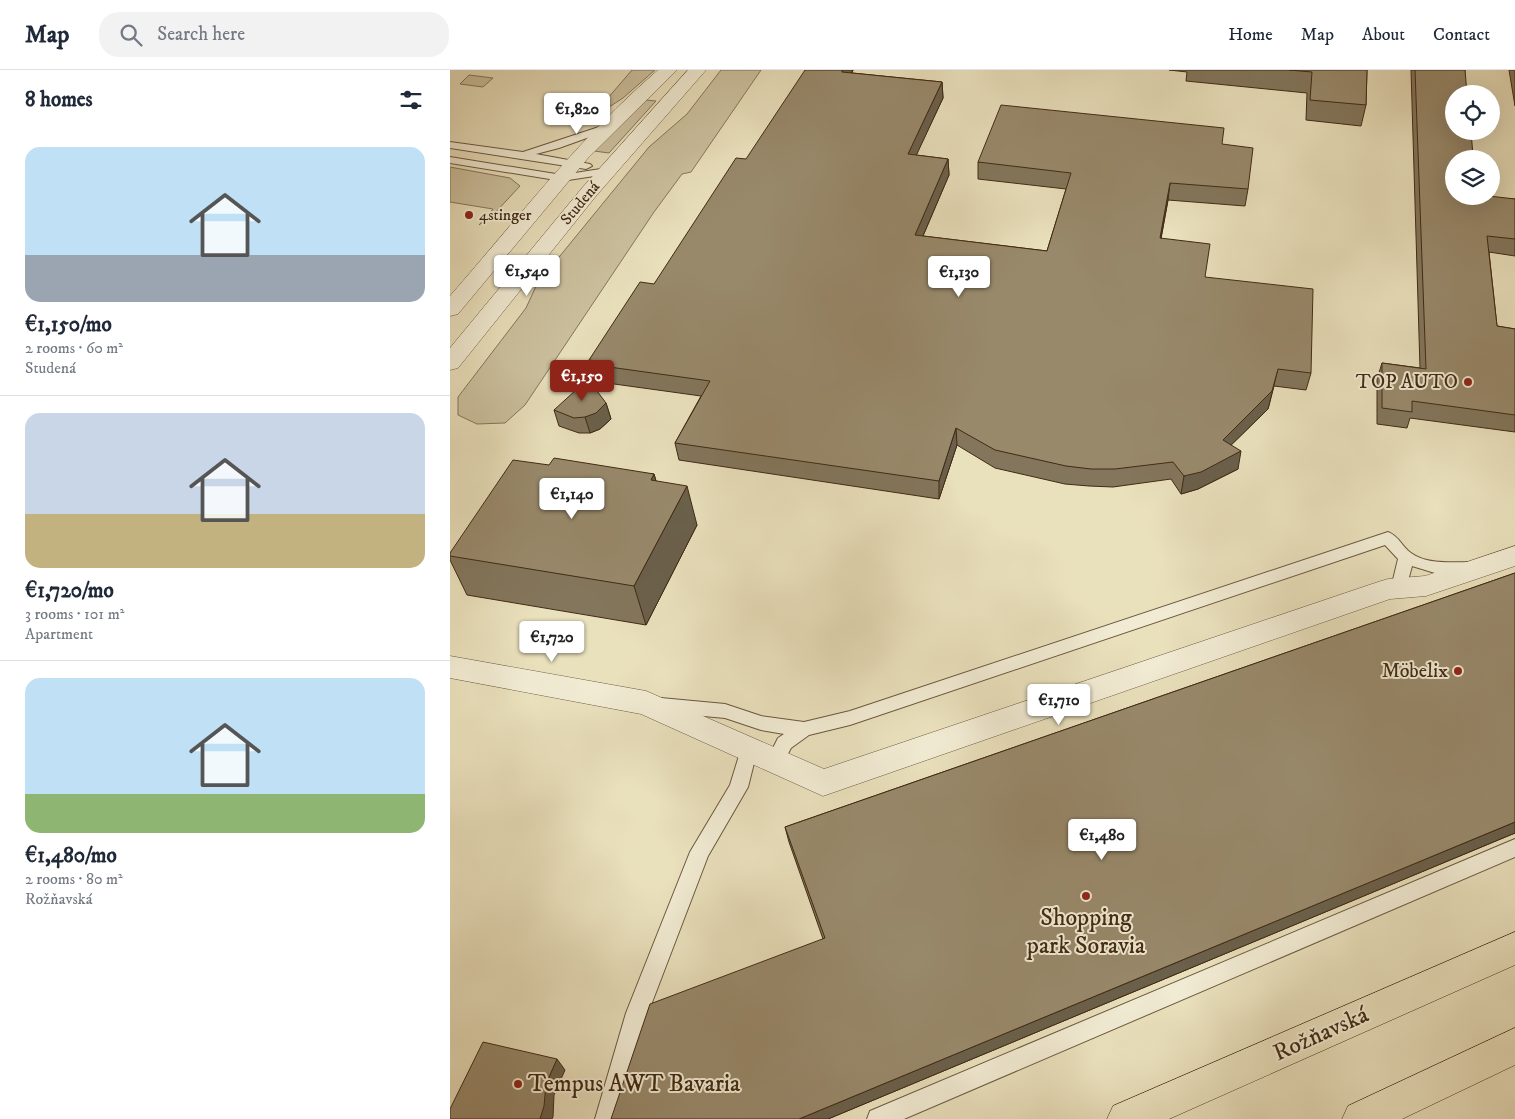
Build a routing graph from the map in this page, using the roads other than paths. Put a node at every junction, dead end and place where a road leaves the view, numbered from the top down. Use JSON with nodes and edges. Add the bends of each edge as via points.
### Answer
{"nodes":[{"id":1,"x":668,"y":70,"type":"edge"},
{"id":2,"x":697,"y":70,"type":"edge"},
{"id":3,"x":605,"y":128,"type":"junction"},
{"id":4,"x":450,"y":146,"type":"edge"},
{"id":5,"x":519,"y":154,"type":"junction"},
{"id":6,"x":450,"y":160,"type":"edge"},
{"id":7,"x":568,"y":171,"type":"junction"},
{"id":8,"x":607,"y":171,"type":"junction"},
{"id":9,"x":450,"y":309,"type":"edge"},
{"id":10,"x":450,"y":363,"type":"edge"},
{"id":11,"x":1515,"y":556,"type":"edge"},
{"id":12,"x":1406,"y":558,"type":"junction"},
{"id":13,"x":1482,"y":568,"type":"junction"},
{"id":14,"x":1399,"y":588,"type":"junction"},
{"id":15,"x":450,"y":667,"type":"edge"},
{"id":16,"x":646,"y":703,"type":"junction"},
{"id":17,"x":804,"y":729,"type":"junction"},
{"id":18,"x":748,"y":750,"type":"junction"},
{"id":19,"x":775,"y":762,"type":"junction"},
{"id":20,"x":1515,"y":848,"type":"edge"},
{"id":21,"x":1515,"y":948,"type":"edge"},
{"id":22,"x":1515,"y":1046,"type":"edge"},
{"id":23,"x":606,"y":1119,"type":"edge"},
{"id":24,"x":878,"y":1119,"type":"edge"},
{"id":25,"x":1126,"y":1119,"type":"edge"},
{"id":26,"x":1361,"y":1119,"type":"edge"}],
"edges":[{"from":1,"to":3,"type":"street","name":"Studená"},
{"from":2,"to":8,"type":"street","name":"Studená"},
{"from":3,"to":5,"type":"lane","via":[[555,146]]},
{"from":3,"to":7,"type":"street","name":"Studená"},
{"from":4,"to":5,"type":"lane"},
{"from":5,"to":7,"type":"lane"},
{"from":6,"to":7,"type":"lane"},
{"from":7,"to":8,"type":"lane"},
{"from":7,"to":8,"type":"lane"},
{"from":7,"to":9,"type":"street","name":"Studená"},
{"from":8,"to":10,"type":"street","name":"Studená"},
{"from":11,"to":13,"type":"street"},
{"from":12,"to":13,"type":"lane","via":[[1435,568]]},
{"from":12,"to":14,"type":"lane"},
{"from":12,"to":17,"type":"lane","via":[[1388,538],[850,718]]},
{"from":13,"to":14,"type":"street","via":[[1426,586]]},
{"from":14,"to":19,"type":"street","via":[[1388,589],[823,782]]},
{"from":15,"to":16,"type":"street"},
{"from":16,"to":17,"type":"lane","via":[[724,712],[761,723]]},
{"from":16,"to":18,"type":"street"},
{"from":17,"to":19,"type":"lane","via":[[784,743]]},
{"from":18,"to":19,"type":"street"},
{"from":18,"to":23,"type":"lane","via":[[739,787],[700,852],[669,932],[638,1013]]},
{"from":20,"to":24,"type":"lane"},
{"from":21,"to":25,"type":"main road","name":"Rožňavská"},
{"from":22,"to":26,"type":"main road"}]}
